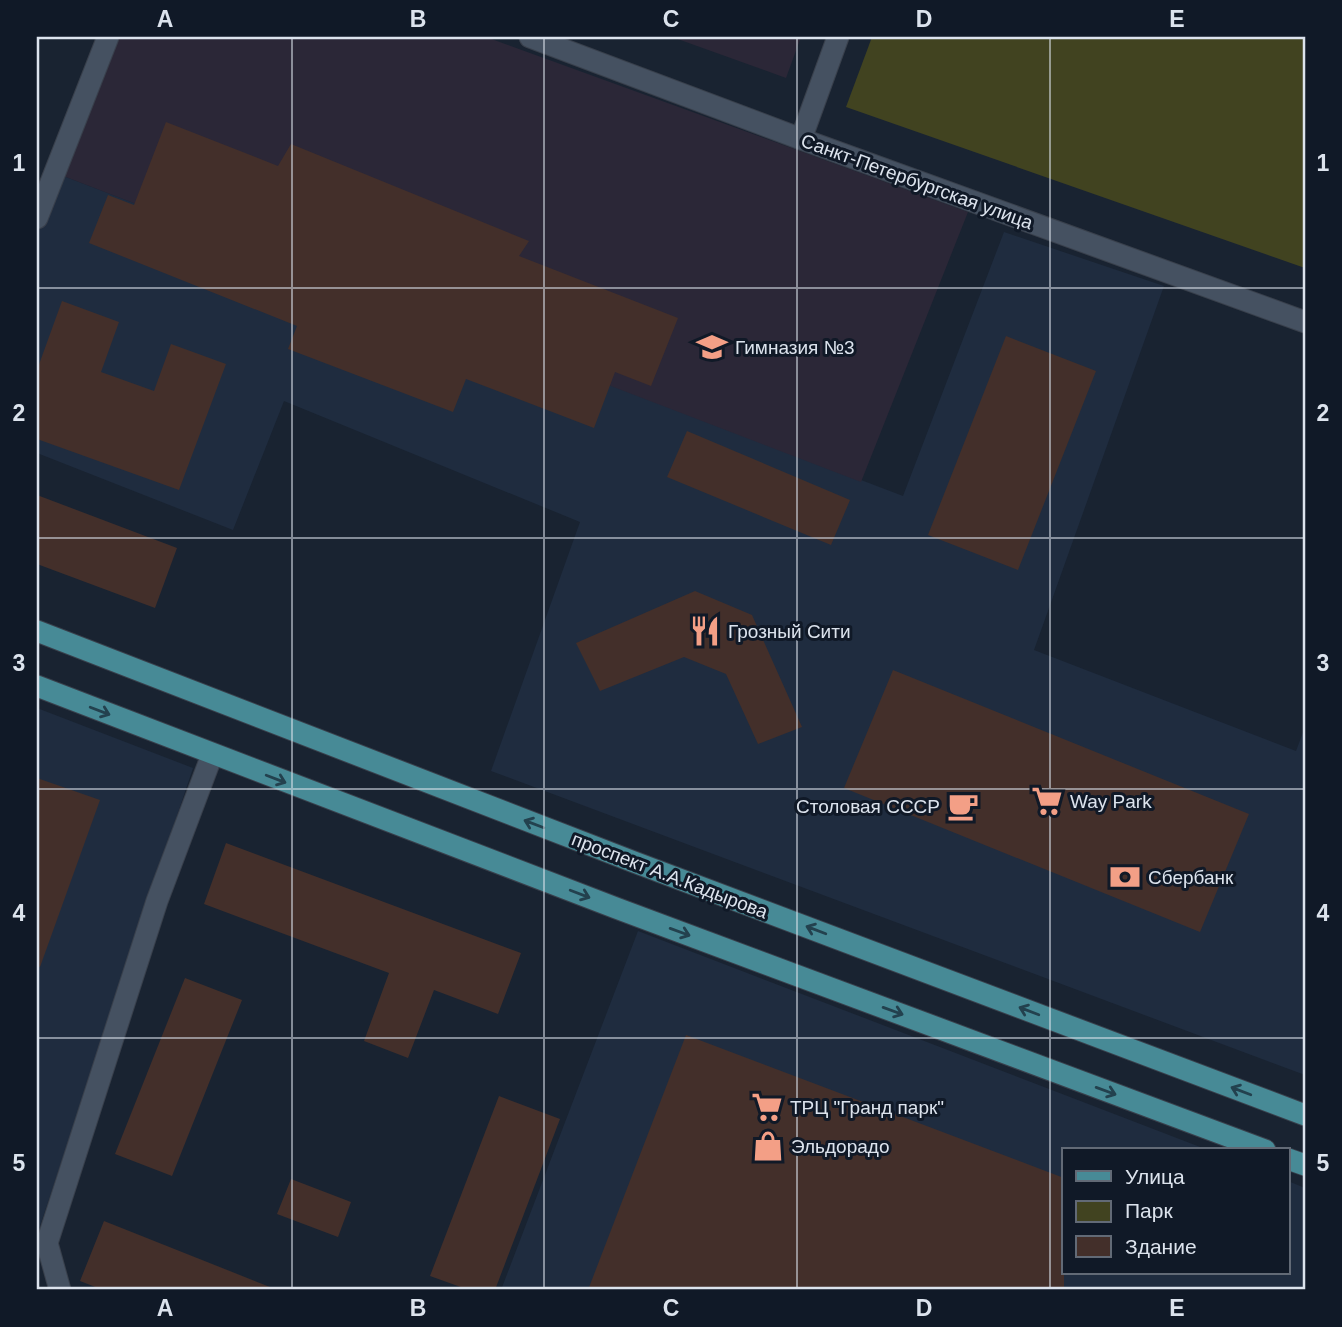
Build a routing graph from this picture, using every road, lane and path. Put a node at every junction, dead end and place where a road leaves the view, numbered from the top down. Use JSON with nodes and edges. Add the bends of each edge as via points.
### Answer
{"nodes":[{"id":1,"x":108,"y":37,"type":"edge"},
{"id":2,"x":530,"y":37,"type":"edge"},
{"id":3,"x":838,"y":37,"type":"edge"},
{"id":4,"x":801,"y":139,"type":"junction"},
{"id":5,"x":37,"y":218,"type":"edge"},
{"id":6,"x":1305,"y":322,"type":"edge"},
{"id":7,"x":37,"y":631,"type":"edge"},
{"id":8,"x":37,"y":686,"type":"edge"},
{"id":9,"x":212,"y":754,"type":"junction"},
{"id":10,"x":1305,"y":1115,"type":"edge"},
{"id":11,"x":1260,"y":1148,"type":"edge"},
{"id":12,"x":60,"y":1290,"type":"edge"}],
"edges":[{"from":1,"to":5,"type":"street"},
{"from":2,"to":4,"type":"street","name":"Санкт-Петербургская улица"},
{"from":3,"to":4,"type":"street"},
{"from":4,"to":6,"type":"street","name":"Санкт-Петербургская улица"},
{"from":10,"to":7,"type":"main road","name":"проспект А.А.Кадырова","one_way":true},
{"from":8,"to":9,"type":"main road","one_way":true},
{"from":9,"to":11,"type":"main road","one_way":true},
{"from":9,"to":12,"type":"street","via":[[158,901],[47,1243]]}]}
